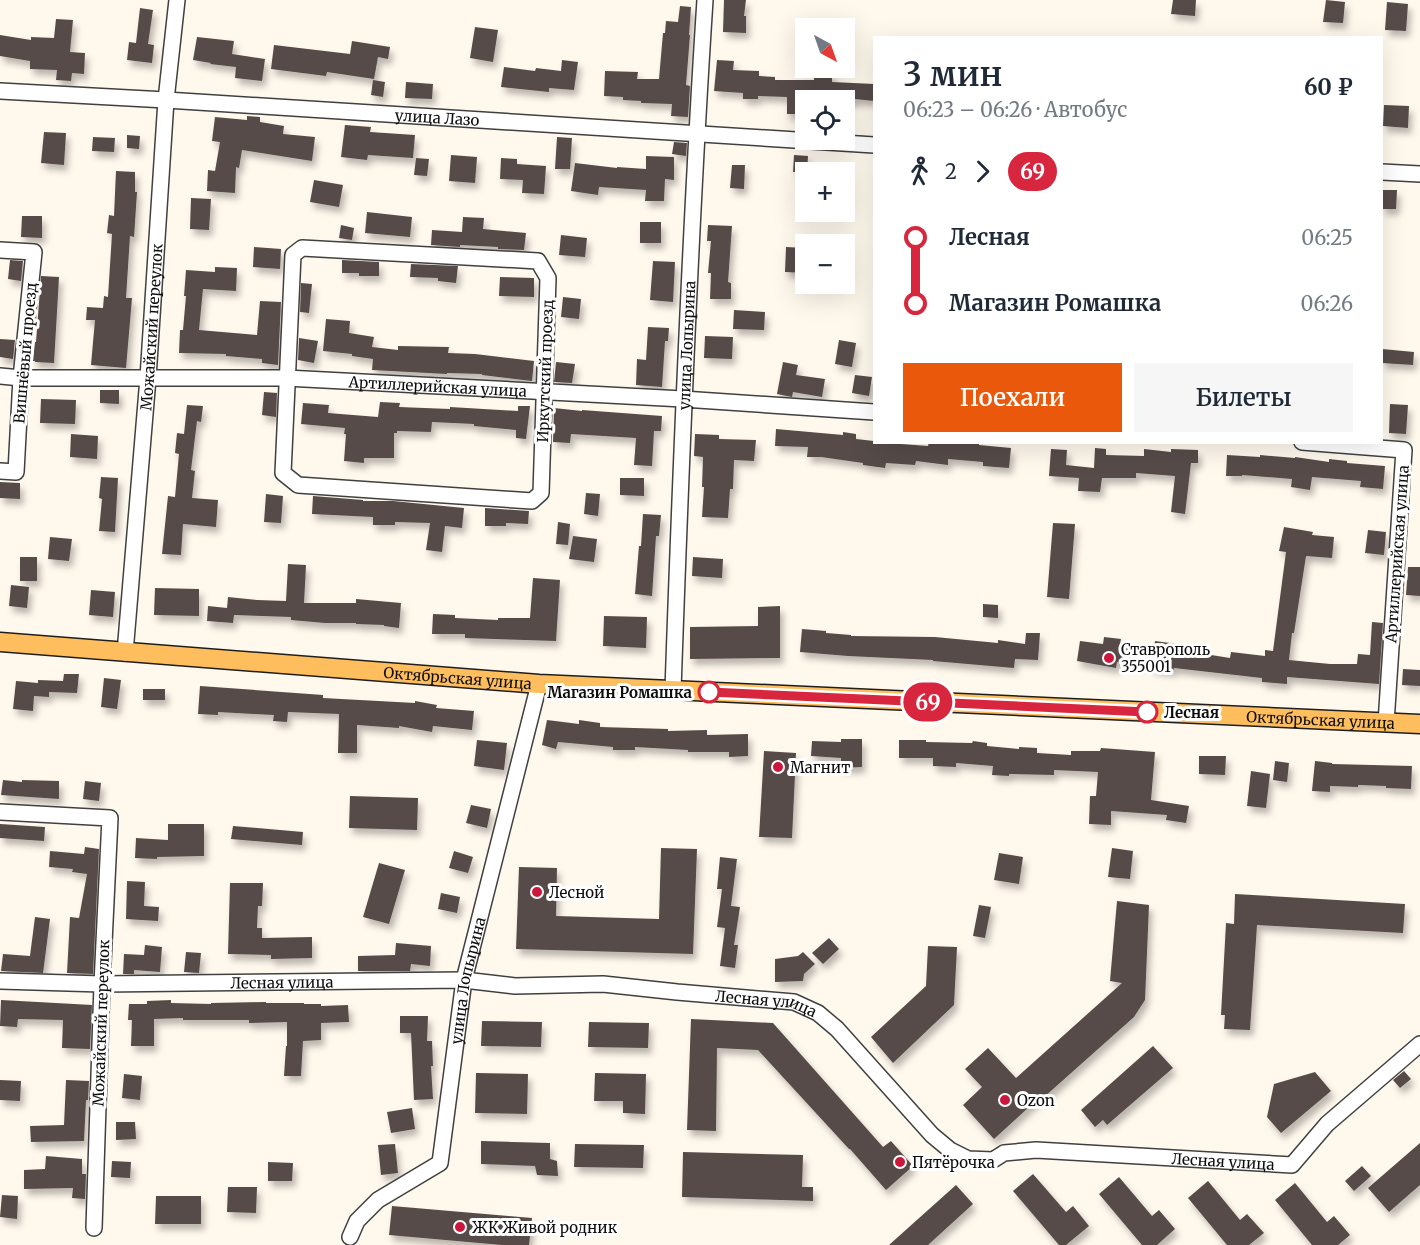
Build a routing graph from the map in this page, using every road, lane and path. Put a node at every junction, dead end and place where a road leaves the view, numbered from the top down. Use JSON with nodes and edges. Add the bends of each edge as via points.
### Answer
{"nodes":[{"id":1,"x":177,"y":0,"type":"edge"},
{"id":2,"x":705,"y":0,"type":"edge"},
{"id":3,"x":0,"y":91,"type":"edge"},
{"id":4,"x":166,"y":100,"type":"junction"},
{"id":5,"x":696,"y":133,"type":"junction"},
{"id":6,"x":873,"y":145,"type":"edge"},
{"id":7,"x":1383,"y":172,"type":"edge"},
{"id":8,"x":1420,"y":174,"type":"edge"},
{"id":9,"x":0,"y":250,"type":"edge"},
{"id":10,"x":0,"y":376,"type":"edge"},
{"id":11,"x":21,"y":378,"type":"junction"},
{"id":12,"x":148,"y":378,"type":"junction"},
{"id":13,"x":286,"y":378,"type":"junction"},
{"id":14,"x":544,"y":393,"type":"junction"},
{"id":15,"x":683,"y":399,"type":"junction"},
{"id":16,"x":873,"y":412,"type":"edge"},
{"id":17,"x":1328,"y":444,"type":"edge"},
{"id":18,"x":0,"y":471,"type":"edge"},
{"id":19,"x":0,"y":642,"type":"edge"},
{"id":20,"x":125,"y":653,"type":"junction"},
{"id":21,"x":539,"y":684,"type":"junction"},
{"id":22,"x":673,"y":690,"type":"junction"},
{"id":23,"x":1386,"y":723,"type":"junction"},
{"id":24,"x":1420,"y":724,"type":"edge"},
{"id":25,"x":0,"y":812,"type":"edge"},
{"id":26,"x":464,"y":980,"type":"junction"},
{"id":27,"x":0,"y":981,"type":"edge"},
{"id":28,"x":102,"y":984,"type":"junction"},
{"id":29,"x":1420,"y":1044,"type":"edge"},
{"id":30,"x":94,"y":1228,"type":"dead end"},
{"id":31,"x":350,"y":1237,"type":"dead end"}],
"edges":[{"from":1,"to":4,"type":"street","name":"Можайский переулок"},
{"from":2,"to":5,"type":"street","name":"улица Лопырина"},
{"from":3,"to":4,"type":"street","name":"улица Лазо"},
{"from":4,"to":5,"type":"street","name":"улица Лазо"},
{"from":4,"to":12,"type":"street","name":"Можайский переулок"},
{"from":5,"to":6,"type":"street","name":"улица Лазо"},
{"from":5,"to":15,"type":"street","name":"улица Лопырина"},
{"from":7,"to":8,"type":"street"},
{"from":9,"to":11,"type":"street","name":"Вишнёвый проезд","via":[[34,252]]},
{"from":10,"to":11,"type":"street","name":"Артиллерийская улица"},
{"from":11,"to":12,"type":"street","name":"Артиллерийская улица"},
{"from":11,"to":18,"type":"street","name":"Вишнёвый проезд","via":[[16,472]]},
{"from":12,"to":13,"type":"street","name":"Артиллерийская улица"},
{"from":12,"to":20,"type":"street","name":"Можайский переулок"},
{"from":13,"to":14,"type":"street","name":"Артиллерийская улица"},
{"from":13,"to":14,"type":"street","name":"Иркутский проезд","via":[[283,473],[298,485],[532,501],[541,493]]},
{"from":13,"to":14,"type":"street","name":"Иркутский проезд","via":[[292,255],[302,248],[538,261],[548,278]]},
{"from":14,"to":15,"type":"street","name":"Артиллерийская улица"},
{"from":15,"to":16,"type":"street","name":"Артиллерийская улица"},
{"from":15,"to":22,"type":"street","name":"улица Лопырина"},
{"from":17,"to":23,"type":"street","name":"Артиллерийская улица","via":[[1404,450]]},
{"from":19,"to":20,"type":"main road","name":"Октябрьская улица"},
{"from":20,"to":21,"type":"main road","name":"Октябрьская улица"},
{"from":21,"to":22,"type":"main road","name":"Октябрьская улица"},
{"from":21,"to":26,"type":"street","name":"улица Лопырина"},
{"from":22,"to":23,"type":"main road","name":"Октябрьская улица"},
{"from":23,"to":24,"type":"main road","name":"Октябрьская улица"},
{"from":25,"to":28,"type":"street","name":"Можайский переулок","via":[[110,818]]},
{"from":26,"to":28,"type":"street","name":"Лесная улица"},
{"from":26,"to":29,"type":"street","name":"Лесная улица","via":[[515,986],[603,984],[794,1002],[818,1013],[837,1029],[932,1135],[968,1159],[993,1160],[1004,1153],[1036,1150],[1292,1165],[1327,1124]]},
{"from":26,"to":31,"type":"street","name":"улица Лопырина","via":[[440,1163],[378,1200],[357,1221]]},
{"from":27,"to":28,"type":"street","name":"Лесная улица"},
{"from":28,"to":30,"type":"street","name":"Можайский переулок"}]}
